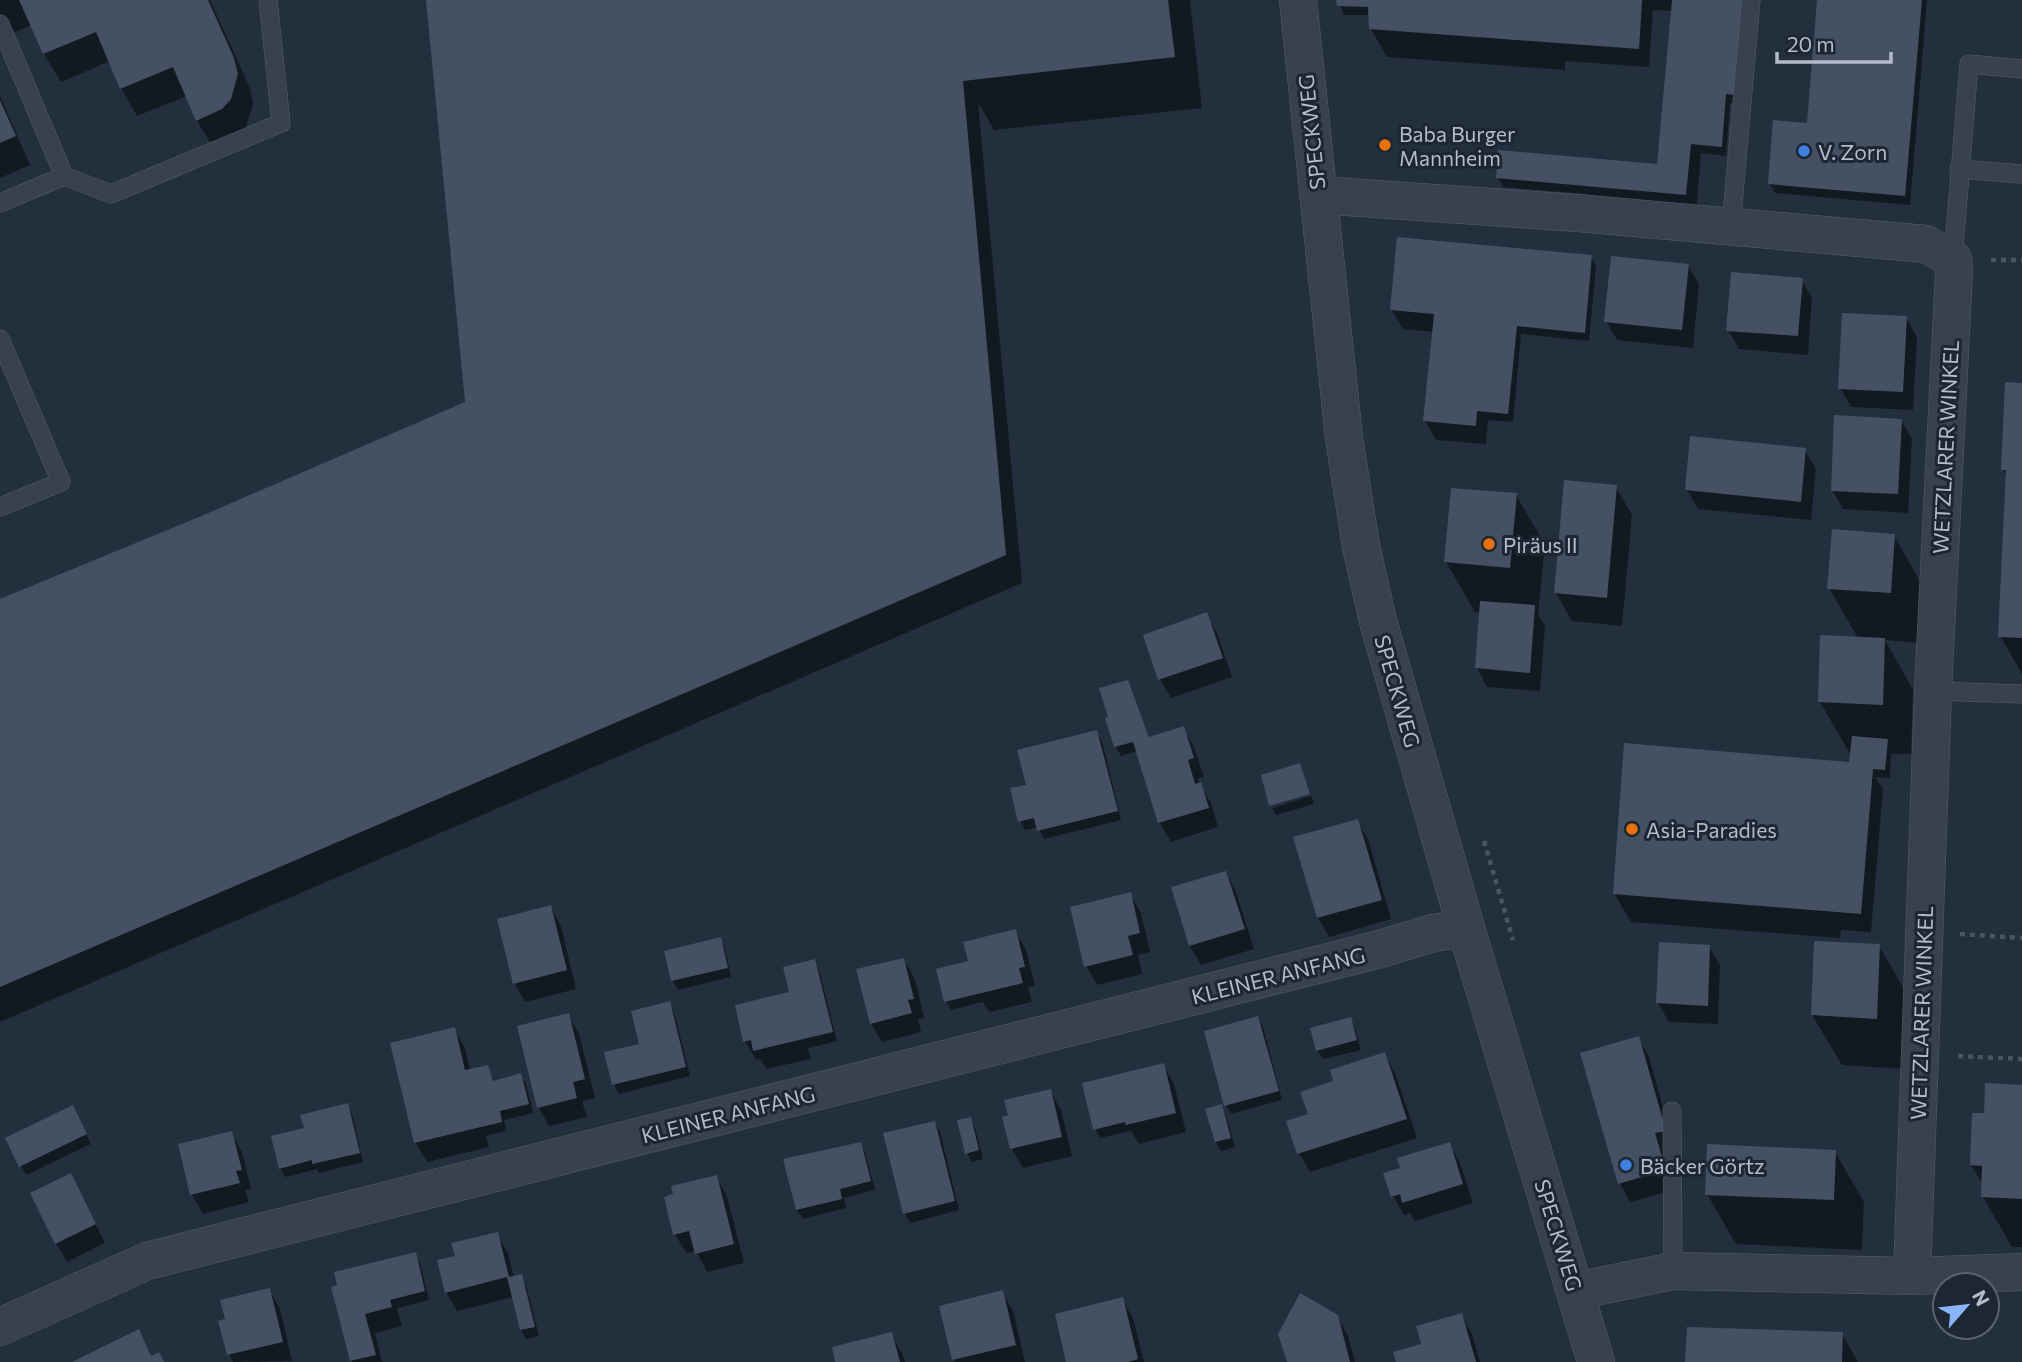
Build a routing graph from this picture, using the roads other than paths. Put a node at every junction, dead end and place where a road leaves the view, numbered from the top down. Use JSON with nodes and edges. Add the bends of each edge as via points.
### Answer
{"nodes":[{"id":1,"x":268,"y":0,"type":"edge"},
{"id":2,"x":1298,"y":0,"type":"edge"},
{"id":3,"x":1751,"y":0,"type":"edge"},
{"id":4,"x":0,"y":23,"type":"edge"},
{"id":5,"x":2022,"y":69,"type":"edge"},
{"id":6,"x":1959,"y":169,"type":"junction"},
{"id":7,"x":2022,"y":174,"type":"edge"},
{"id":8,"x":64,"y":176,"type":"junction"},
{"id":9,"x":1318,"y":195,"type":"junction"},
{"id":10,"x":0,"y":203,"type":"edge"},
{"id":11,"x":1731,"y":227,"type":"junction"},
{"id":12,"x":1953,"y":259,"type":"junction"},
{"id":13,"x":0,"y":339,"type":"edge"},
{"id":14,"x":0,"y":507,"type":"edge"},
{"id":15,"x":1933,"y":691,"type":"junction"},
{"id":16,"x":2022,"y":694,"type":"edge"},
{"id":17,"x":1466,"y":928,"type":"junction"},
{"id":18,"x":1672,"y":1111,"type":"dead end"},
{"id":19,"x":1673,"y":1271,"type":"junction"},
{"id":20,"x":2022,"y":1272,"type":"edge"},
{"id":21,"x":1912,"y":1276,"type":"junction"},
{"id":22,"x":1577,"y":1291,"type":"junction"},
{"id":23,"x":0,"y":1327,"type":"edge"},
{"id":24,"x":1596,"y":1362,"type":"edge"}],
"edges":[{"from":1,"to":8,"type":"lane","via":[[281,123],[111,194]]},
{"from":2,"to":9,"type":"street","name":"SPECKWEG"},
{"from":3,"to":11,"type":"lane"},
{"from":4,"to":8,"type":"lane"},
{"from":5,"to":6,"type":"lane","via":[[1969,64]]},
{"from":6,"to":7,"type":"lane"},
{"from":6,"to":12,"type":"lane"},
{"from":8,"to":10,"type":"lane"},
{"from":9,"to":11,"type":"street"},
{"from":9,"to":17,"type":"street","name":"SPECKWEG","via":[[1344,438],[1361,546]]},
{"from":11,"to":12,"type":"street","via":[[1926,244]]},
{"from":12,"to":15,"type":"street","name":"WETZLARER WINKEL"},
{"from":13,"to":14,"type":"lane","via":[[61,482]]},
{"from":15,"to":16,"type":"lane"},
{"from":15,"to":21,"type":"street","name":"WETZLARER WINKEL"},
{"from":17,"to":22,"type":"street","name":"SPECKWEG"},
{"from":17,"to":23,"type":"street","name":"KLEINER ANFANG","via":[[148,1261]]},
{"from":18,"to":19,"type":"lane"},
{"from":19,"to":21,"type":"street"},
{"from":19,"to":22,"type":"street"},
{"from":20,"to":21,"type":"street"},
{"from":22,"to":24,"type":"street","name":"SPECKWEG"}]}
